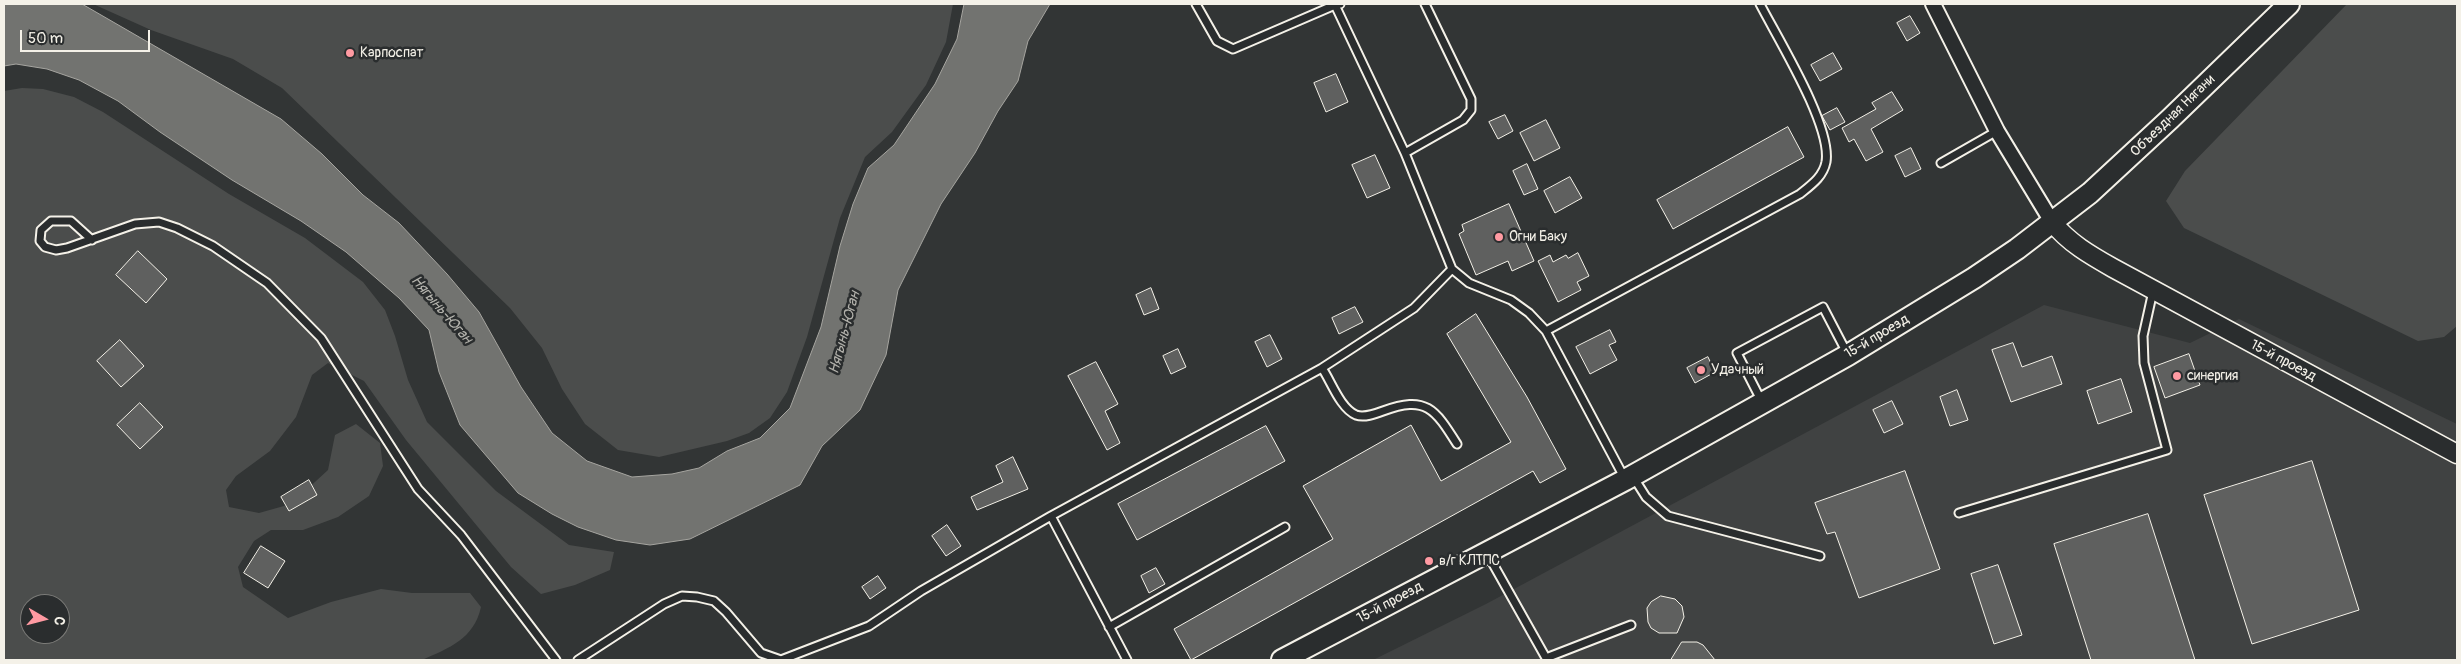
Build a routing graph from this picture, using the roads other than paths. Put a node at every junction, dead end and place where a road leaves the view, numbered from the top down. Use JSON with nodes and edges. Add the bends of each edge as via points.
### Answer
{"nodes":[{"id":1,"x":1196,"y":4,"type":"edge"},
{"id":2,"x":1425,"y":4,"type":"edge"},
{"id":3,"x":1760,"y":4,"type":"edge"},
{"id":4,"x":1933,"y":4,"type":"edge"},
{"id":5,"x":2288,"y":4,"type":"edge"},
{"id":6,"x":1338,"y":5,"type":"edge"},
{"id":7,"x":1998,"y":131,"type":"junction"},
{"id":8,"x":1405,"y":153,"type":"junction"},
{"id":9,"x":1941,"y":163,"type":"dead end"},
{"id":10,"x":2052,"y":222,"type":"junction"},
{"id":11,"x":92,"y":240,"type":"junction"},
{"id":12,"x":1452,"y":269,"type":"junction"},
{"id":13,"x":2153,"y":291,"type":"junction"},
{"id":14,"x":1546,"y":330,"type":"junction"},
{"id":15,"x":1848,"y":355,"type":"junction"},
{"id":16,"x":1322,"y":368,"type":"junction"},
{"id":17,"x":1762,"y":402,"type":"junction"},
{"id":18,"x":1456,"y":444,"type":"dead end"},
{"id":19,"x":2457,"y":454,"type":"edge"},
{"id":20,"x":1629,"y":478,"type":"junction"},
{"id":21,"x":1959,"y":513,"type":"dead end"},
{"id":22,"x":1051,"y":516,"type":"junction"},
{"id":23,"x":1285,"y":527,"type":"dead end"},
{"id":24,"x":1487,"y":552,"type":"junction"},
{"id":25,"x":1820,"y":556,"type":"dead end"},
{"id":26,"x":1631,"y":626,"type":"dead end"},
{"id":27,"x":1109,"y":627,"type":"junction"},
{"id":28,"x":556,"y":660,"type":"edge"},
{"id":29,"x":578,"y":660,"type":"edge"},
{"id":30,"x":1127,"y":660,"type":"edge"},
{"id":31,"x":1282,"y":660,"type":"edge"}],
"edges":[{"from":1,"to":6,"type":"lane","via":[[1217,41],[1233,49]]},
{"from":2,"to":8,"type":"lane","via":[[1471,99],[1471,110],[1463,120]]},
{"from":3,"to":14,"type":"lane","via":[[1819,119],[1826,144],[1826,163],[1819,178],[1800,194]]},
{"from":4,"to":7,"type":"street"},
{"from":5,"to":10,"type":"main road","name":"Объездная Нягани","via":[[2128,158]]},
{"from":6,"to":8,"type":"lane"},
{"from":7,"to":9,"type":"lane"},
{"from":7,"to":10,"type":"street"},
{"from":8,"to":12,"type":"lane"},
{"from":10,"to":13,"type":"street","name":"15-й проезд","via":[[2079,248]]},
{"from":10,"to":15,"type":"main road","name":"15-й проезд","via":[[1974,278]]},
{"from":11,"to":11,"type":"lane","via":[[56,250],[45,247],[40,241],[42,230],[52,221],[61,220],[71,221]]},
{"from":11,"to":28,"type":"lane","via":[[135,224],[159,222],[213,246],[267,283],[321,338],[418,489],[461,535]]},
{"from":12,"to":14,"type":"lane","via":[[1469,283],[1511,300]]},
{"from":12,"to":16,"type":"lane","via":[[1414,308]]},
{"from":13,"to":19,"type":"street","name":"15-й проезд"},
{"from":13,"to":21,"type":"lane","via":[[2144,336],[2144,364],[2167,450]]},
{"from":14,"to":20,"type":"lane"},
{"from":15,"to":17,"type":"main road","name":"15-й проезд"},
{"from":15,"to":17,"type":"lane","via":[[1823,308],[1736,353]]},
{"from":16,"to":18,"type":"lane","via":[[1345,405],[1356,415],[1423,406],[1435,411]]},
{"from":16,"to":22,"type":"lane"},
{"from":17,"to":20,"type":"main road","name":"15-й проезд"},
{"from":20,"to":24,"type":"main road","name":"15-й проезд"},
{"from":20,"to":25,"type":"lane","via":[[1668,516]]},
{"from":22,"to":27,"type":"lane"},
{"from":22,"to":29,"type":"lane","via":[[921,591],[869,626],[781,660],[760,653],[714,601],[682,596],[664,604]]},
{"from":23,"to":27,"type":"lane"},
{"from":24,"to":26,"type":"lane","via":[[1546,658]]},
{"from":24,"to":31,"type":"main road","name":"15-й проезд"},
{"from":27,"to":30,"type":"lane"}]}
